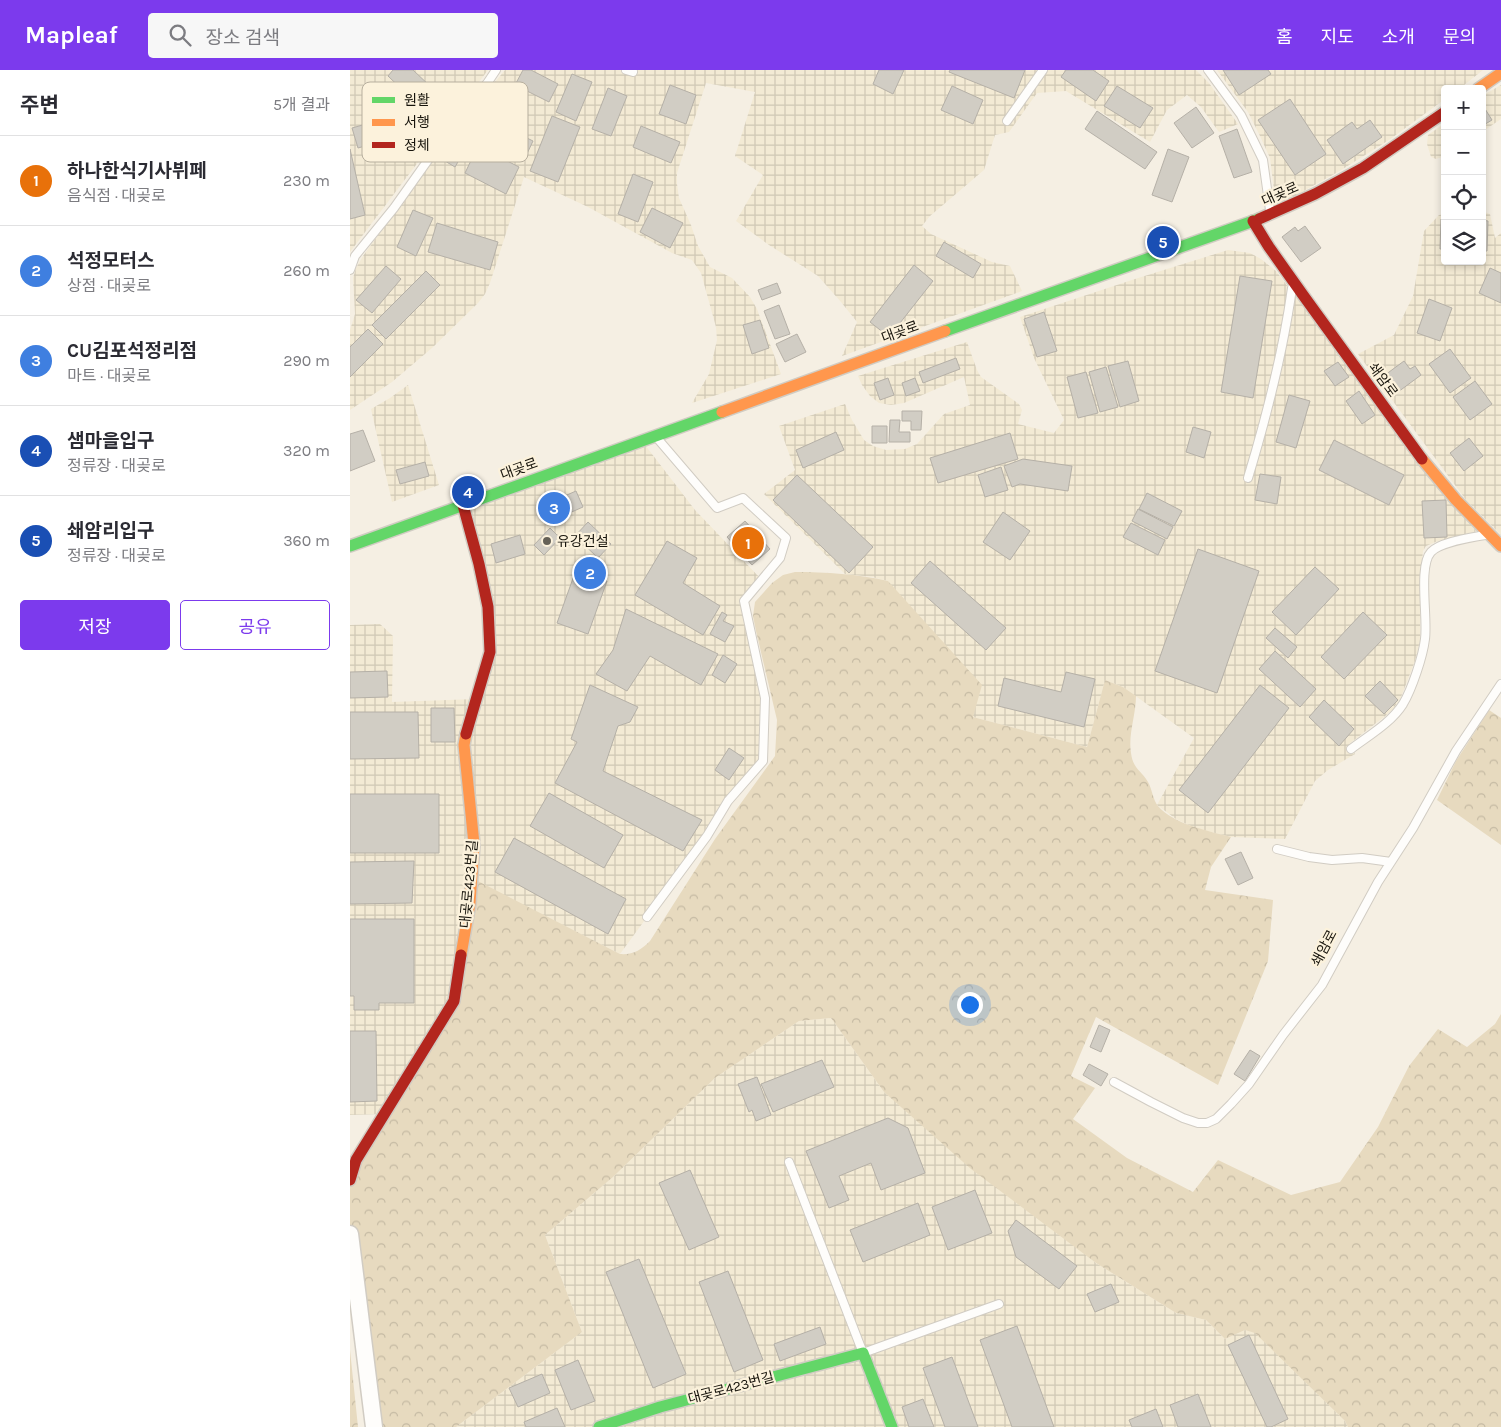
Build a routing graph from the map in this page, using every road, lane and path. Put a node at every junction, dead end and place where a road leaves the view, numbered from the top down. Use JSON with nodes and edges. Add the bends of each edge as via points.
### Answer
{"nodes":[{"id":1,"x":496,"y":70,"type":"edge"},
{"id":2,"x":1043,"y":70,"type":"edge"},
{"id":3,"x":1208,"y":70,"type":"edge"},
{"id":4,"x":1501,"y":73,"type":"edge"},
{"id":5,"x":488,"y":82,"type":"edge"},
{"id":6,"x":1484,"y":85,"type":"edge"},
{"id":7,"x":1441,"y":115,"type":"edge"},
{"id":8,"x":1008,"y":121,"type":"dead end"},
{"id":9,"x":427,"y":162,"type":"edge"},
{"id":10,"x":1271,"y":214,"type":"junction"},
{"id":11,"x":1253,"y":221,"type":"junction"},
{"id":12,"x":350,"y":270,"type":"edge"},
{"id":13,"x":1293,"y":281,"type":"junction"},
{"id":14,"x":656,"y":436,"type":"junction"},
{"id":15,"x":1248,"y":478,"type":"dead end"},
{"id":16,"x":463,"y":506,"type":"junction"},
{"id":17,"x":1489,"y":534,"type":"junction"},
{"id":18,"x":350,"y":546,"type":"edge"},
{"id":19,"x":1501,"y":546,"type":"edge"},
{"id":20,"x":1501,"y":684,"type":"edge"},
{"id":21,"x":1351,"y":749,"type":"dead end"},
{"id":22,"x":1277,"y":849,"type":"dead end"},
{"id":23,"x":1391,"y":862,"type":"junction"},
{"id":24,"x":647,"y":917,"type":"dead end"},
{"id":25,"x":1114,"y":1082,"type":"dead end"},
{"id":26,"x":789,"y":1162,"type":"dead end"},
{"id":27,"x":350,"y":1180,"type":"edge"},
{"id":28,"x":350,"y":1234,"type":"edge"},
{"id":29,"x":999,"y":1304,"type":"dead end"},
{"id":30,"x":863,"y":1353,"type":"junction"},
{"id":31,"x":374,"y":1427,"type":"edge"},
{"id":32,"x":599,"y":1427,"type":"edge"},
{"id":33,"x":892,"y":1427,"type":"edge"}],
"edges":[{"from":1,"to":5,"type":"lane"},
{"from":2,"to":8,"type":"lane"},
{"from":3,"to":10,"type":"lane","via":[[1241,115],[1263,160]]},
{"from":4,"to":6,"type":"street"},
{"from":7,"to":10,"type":"street","name":"대곶로","via":[[1363,168]]},
{"from":9,"to":12,"type":"lane","via":[[355,256]]},
{"from":10,"to":11,"type":"street","name":"대곶로"},
{"from":11,"to":13,"type":"street","name":"쇄암로"},
{"from":11,"to":14,"type":"street","name":"대곶로"},
{"from":13,"to":15,"type":"lane","via":[[1285,336],[1267,416]]},
{"from":13,"to":17,"type":"street","name":"쇄암로","via":[[1419,454]]},
{"from":14,"to":16,"type":"street","name":"대곶로"},
{"from":14,"to":24,"type":"lane","via":[[717,508],[743,498],[786,538],[780,558],[744,601],[765,698],[762,761],[728,801],[707,836]]},
{"from":16,"to":18,"type":"street","name":"대곶로"},
{"from":16,"to":27,"type":"street","name":"대곶로423번길","via":[[488,607],[490,652],[464,745],[474,844],[470,903],[454,1002],[356,1160]]},
{"from":17,"to":19,"type":"street","name":"쇄암로"},
{"from":17,"to":21,"type":"lane","via":[[1442,546],[1429,554],[1424,566],[1425,637],[1404,703],[1387,722]]},
{"from":20,"to":23,"type":"lane","name":"쇄암로","via":[[1456,751]]},
{"from":22,"to":23,"type":"lane","via":[[1332,860],[1362,858]]},
{"from":23,"to":25,"type":"lane","name":"쇄암로","via":[[1322,985],[1249,1084],[1216,1119],[1198,1123],[1183,1118]]},
{"from":26,"to":30,"type":"lane"},
{"from":28,"to":31,"type":"street"},
{"from":29,"to":30,"type":"lane","name":"대곶로423번길"},
{"from":30,"to":32,"type":"street","name":"대곶로423번길","via":[[660,1407]]},
{"from":30,"to":33,"type":"street"}]}
